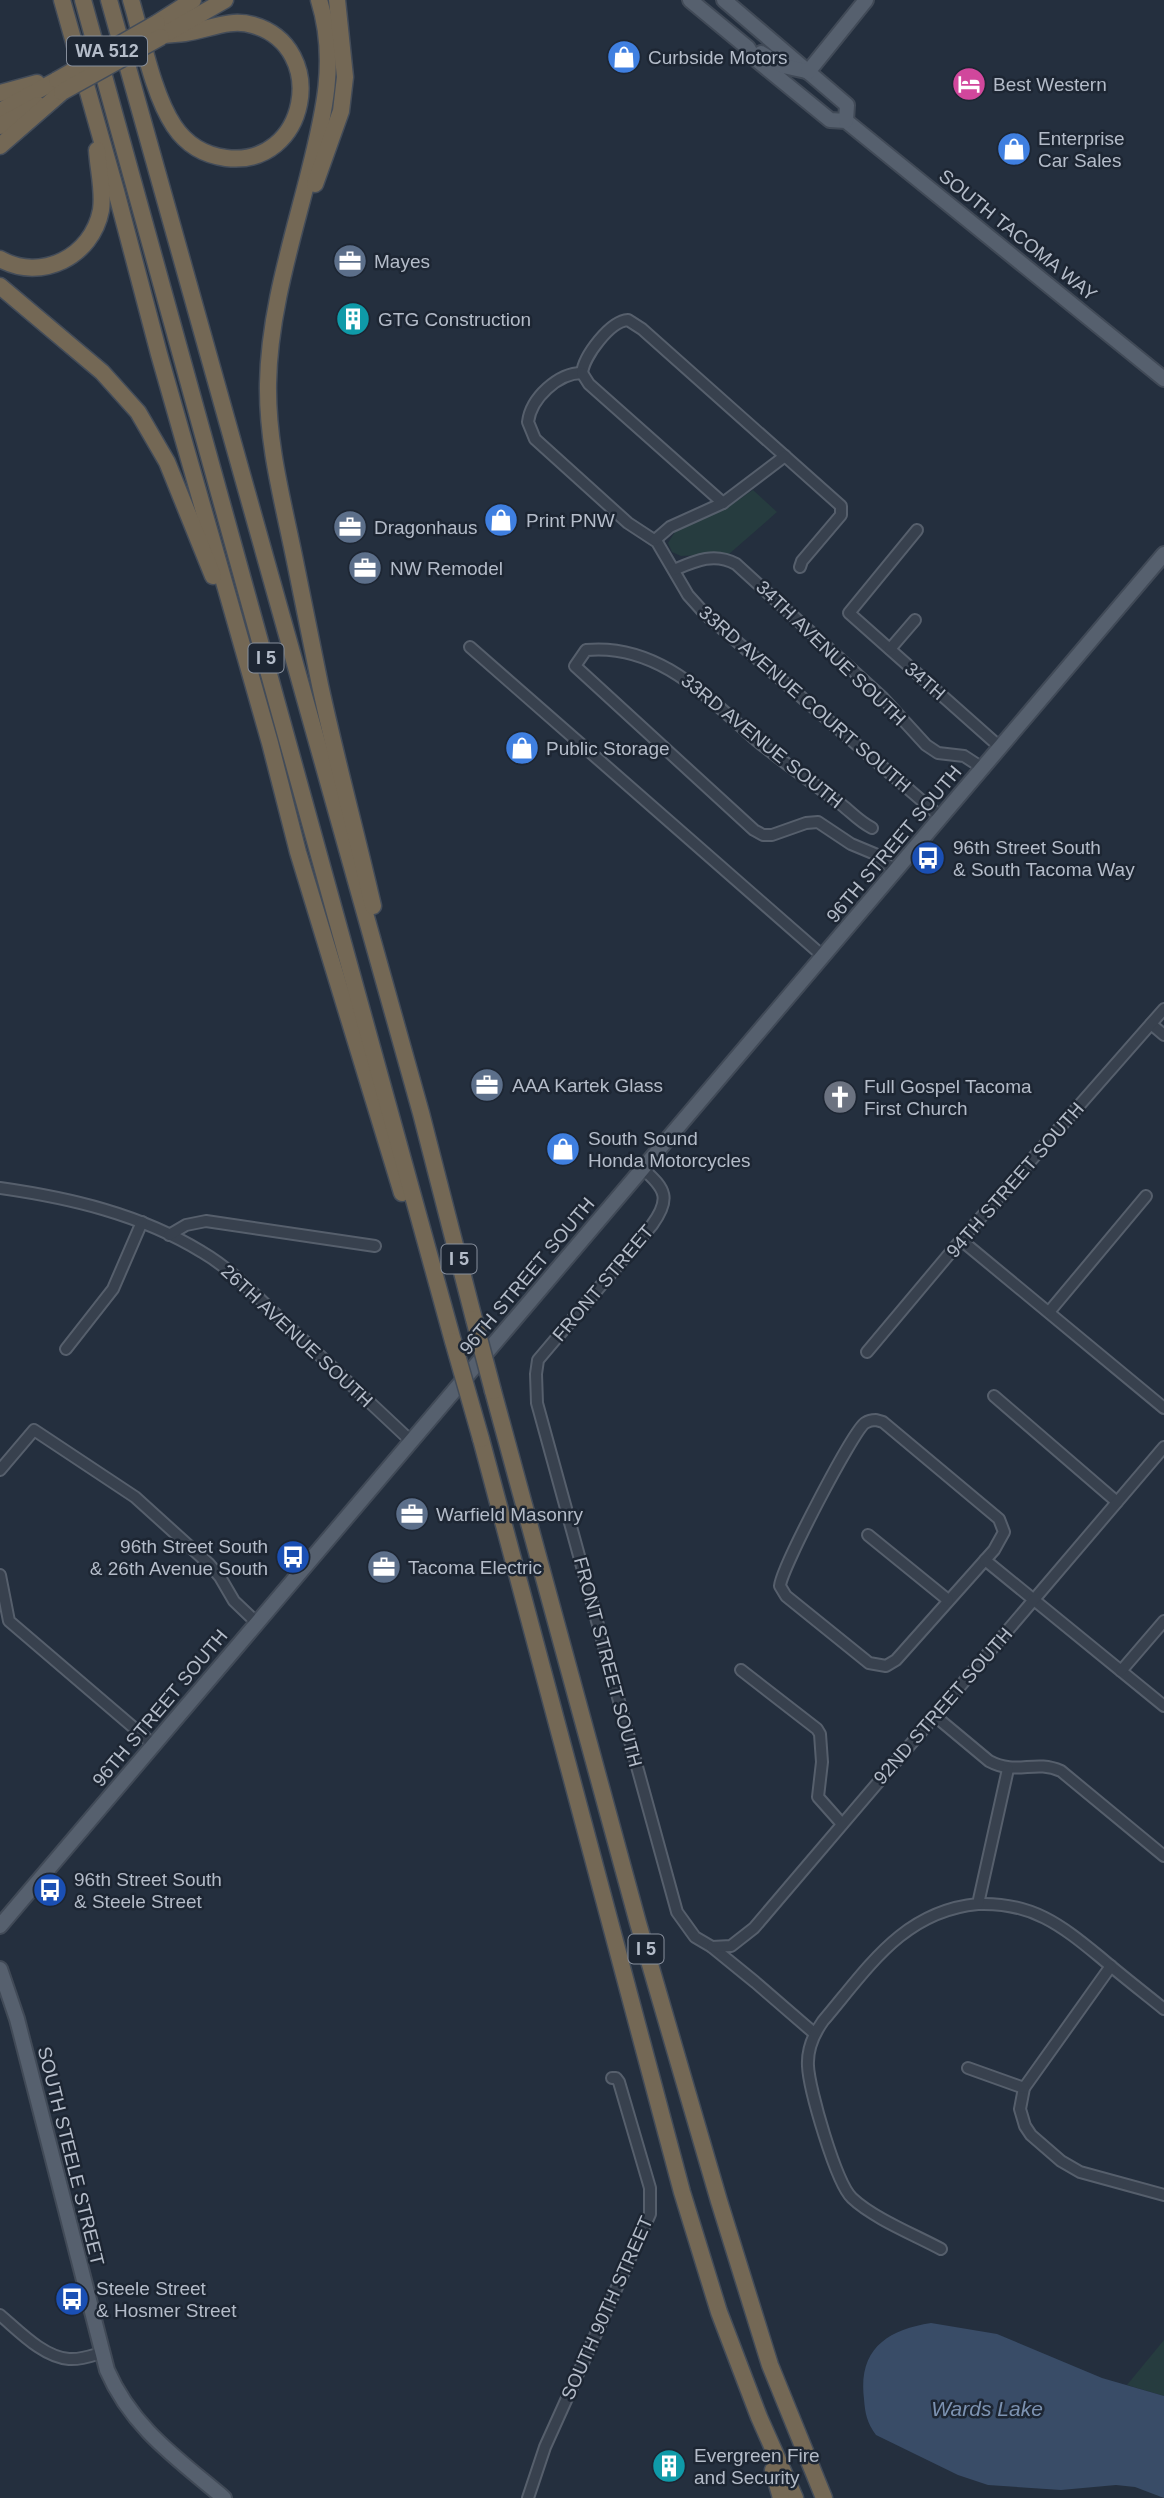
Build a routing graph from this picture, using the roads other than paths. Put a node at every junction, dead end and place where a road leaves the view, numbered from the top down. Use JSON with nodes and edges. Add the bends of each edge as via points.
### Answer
{"nodes":[{"id":1,"x":52,"y":0,"type":"edge"},
{"id":2,"x":62,"y":0,"type":"edge"},
{"id":3,"x":83,"y":0,"type":"edge"},
{"id":4,"x":109,"y":0,"type":"edge"},
{"id":5,"x":131,"y":0,"type":"edge"},
{"id":6,"x":193,"y":0,"type":"edge"},
{"id":7,"x":225,"y":0,"type":"edge"},
{"id":8,"x":319,"y":0,"type":"edge"},
{"id":9,"x":337,"y":0,"type":"edge"},
{"id":10,"x":690,"y":0,"type":"edge"},
{"id":11,"x":724,"y":0,"type":"edge"},
{"id":12,"x":866,"y":0,"type":"edge"},
{"id":13,"x":161,"y":31,"type":"junction"},
{"id":14,"x":75,"y":45,"type":"junction"},
{"id":15,"x":748,"y":48,"type":"junction"},
{"id":16,"x":808,"y":72,"type":"junction"},
{"id":17,"x":60,"y":86,"type":"junction"},
{"id":18,"x":0,"y":93,"type":"edge"},
{"id":19,"x":0,"y":111,"type":"edge"},
{"id":20,"x":95,"y":119,"type":"junction"},
{"id":21,"x":846,"y":121,"type":"junction"},
{"id":22,"x":0,"y":126,"type":"edge"},
{"id":23,"x":0,"y":146,"type":"edge"},
{"id":24,"x":0,"y":259,"type":"edge"},
{"id":25,"x":287,"y":259,"type":"junction"},
{"id":26,"x":0,"y":286,"type":"edge"},
{"id":27,"x":582,"y":373,"type":"junction"},
{"id":28,"x":1164,"y":379,"type":"edge"},
{"id":29,"x":785,"y":456,"type":"junction"},
{"id":30,"x":723,"y":503,"type":"junction"},
{"id":31,"x":917,"y":530,"type":"dead end"},
{"id":32,"x":655,"y":540,"type":"junction"},
{"id":33,"x":1164,"y":554,"type":"edge"},
{"id":34,"x":800,"y":567,"type":"dead end"},
{"id":35,"x":674,"y":570,"type":"junction"},
{"id":36,"x":915,"y":620,"type":"dead end"},
{"id":37,"x":470,"y":647,"type":"dead end"},
{"id":38,"x":890,"y":649,"type":"junction"},
{"id":39,"x":249,"y":667,"type":"junction"},
{"id":40,"x":1001,"y":748,"type":"junction"},
{"id":41,"x":984,"y":769,"type":"junction"},
{"id":42,"x":942,"y":818,"type":"junction"},
{"id":43,"x":872,"y":828,"type":"dead end"},
{"id":44,"x":896,"y":872,"type":"junction"},
{"id":45,"x":824,"y":957,"type":"junction"},
{"id":46,"x":1164,"y":1009,"type":"edge"},
{"id":47,"x":1151,"y":1024,"type":"junction"},
{"id":48,"x":1164,"y":1035,"type":"edge"},
{"id":49,"x":421,"y":1113,"type":"junction"},
{"id":50,"x":643,"y":1169,"type":"junction"},
{"id":51,"x":0,"y":1188,"type":"edge"},
{"id":52,"x":1146,"y":1196,"type":"dead end"},
{"id":53,"x":142,"y":1222,"type":"junction"},
{"id":54,"x":169,"y":1234,"type":"junction"},
{"id":55,"x":961,"y":1240,"type":"junction"},
{"id":56,"x":375,"y":1247,"type":"dead end"},
{"id":57,"x":1049,"y":1312,"type":"junction"},
{"id":58,"x":447,"y":1317,"type":"junction"},
{"id":59,"x":65,"y":1349,"type":"dead end"},
{"id":60,"x":867,"y":1352,"type":"dead end"},
{"id":61,"x":538,"y":1360,"type":"joint"},
{"id":62,"x":993,"y":1396,"type":"dead end"},
{"id":63,"x":1164,"y":1408,"type":"edge"},
{"id":64,"x":412,"y":1442,"type":"junction"},
{"id":65,"x":1164,"y":1447,"type":"edge"},
{"id":66,"x":0,"y":1470,"type":"edge"},
{"id":67,"x":1117,"y":1502,"type":"junction"},
{"id":68,"x":867,"y":1535,"type":"dead end"},
{"id":69,"x":985,"y":1560,"type":"junction"},
{"id":70,"x":0,"y":1575,"type":"edge"},
{"id":71,"x":1035,"y":1599,"type":"junction"},
{"id":72,"x":948,"y":1600,"type":"junction"},
{"id":73,"x":1164,"y":1621,"type":"edge"},
{"id":74,"x":257,"y":1623,"type":"junction"},
{"id":75,"x":741,"y":1670,"type":"dead end"},
{"id":76,"x":1121,"y":1671,"type":"junction"},
{"id":77,"x":1164,"y":1706,"type":"edge"},
{"id":78,"x":935,"y":1716,"type":"junction"},
{"id":79,"x":154,"y":1745,"type":"junction"},
{"id":80,"x":1008,"y":1769,"type":"junction"},
{"id":81,"x":842,"y":1824,"type":"junction"},
{"id":82,"x":1164,"y":1856,"type":"edge"},
{"id":83,"x":978,"y":1903,"type":"junction"},
{"id":84,"x":0,"y":1926,"type":"edge"},
{"id":85,"x":712,"y":1947,"type":"junction"},
{"id":86,"x":1111,"y":1966,"type":"junction"},
{"id":87,"x":0,"y":1969,"type":"edge"},
{"id":88,"x":1164,"y":2010,"type":"edge"},
{"id":89,"x":814,"y":2034,"type":"junction"},
{"id":90,"x":968,"y":2068,"type":"dead end"},
{"id":91,"x":612,"y":2078,"type":"dead end"},
{"id":92,"x":1024,"y":2088,"type":"junction"},
{"id":93,"x":1164,"y":2195,"type":"edge"},
{"id":94,"x":941,"y":2249,"type":"dead end"},
{"id":95,"x":0,"y":2315,"type":"edge"},
{"id":96,"x":101,"y":2353,"type":"junction"},
{"id":97,"x":759,"y":2417,"type":"junction"},
{"id":98,"x":224,"y":2498,"type":"edge"},
{"id":99,"x":528,"y":2498,"type":"edge"},
{"id":100,"x":781,"y":2498,"type":"edge"},
{"id":101,"x":795,"y":2498,"type":"edge"},
{"id":102,"x":826,"y":2498,"type":"edge"}],
"edges":[{"from":1,"to":14,"type":"highway"},
{"from":2,"to":14,"type":"highway"},
{"from":3,"to":58,"type":"highway","number":"I 5"},
{"from":4,"to":49,"type":"highway","number":"I 5"},
{"from":5,"to":13,"type":"highway","via":[[164,108],[186,140],[208,154],[239,158],[265,151],[283,138],[299,110],[300,80],[291,54],[275,37],[253,25],[234,23],[187,33]]},
{"from":6,"to":13,"type":"highway","number":"WA 512"},
{"from":7,"to":13,"type":"highway","number":"WA 512"},
{"from":8,"to":25,"type":"highway","via":[[329,74],[326,106]]},
{"from":9,"to":25,"type":"highway","via":[[345,77],[341,110]]},
{"from":10,"to":15,"type":"main road","name":"SOUTH TACOMA WAY"},
{"from":11,"to":16,"type":"main road","name":"SOUTH TACOMA WAY"},
{"from":12,"to":16,"type":"main road"},
{"from":13,"to":17,"type":"highway","number":"WA 512","bridge":true},
{"from":14,"to":20,"type":"highway"},
{"from":15,"to":16,"type":"main road","via":[[783,66]]},
{"from":15,"to":21,"type":"main road","name":"SOUTH TACOMA WAY","via":[[830,120]]},
{"from":16,"to":21,"type":"main road","name":"SOUTH TACOMA WAY","via":[[847,105]]},
{"from":17,"to":18,"type":"highway"},
{"from":17,"to":19,"type":"highway","number":"WA 512"},
{"from":17,"to":22,"type":"highway","number":"WA 512"},
{"from":17,"to":23,"type":"highway"},
{"from":20,"to":24,"type":"highway","via":[[101,204],[89,238],[69,258],[44,268],[18,267]]},
{"from":20,"to":39,"type":"highway"},
{"from":21,"to":28,"type":"main road","name":"SOUTH TACOMA WAY"},
{"from":25,"to":49,"type":"highway","via":[[268,383],[277,481],[320,686]]},
{"from":26,"to":39,"type":"highway","via":[[102,372],[146,422],[187,508]]},
{"from":27,"to":29,"type":"street","via":[[585,361],[606,333],[626,320],[640,327]]},
{"from":27,"to":30,"type":"street"},
{"from":27,"to":32,"type":"street","name":"33RD AVENUE COURT SOUTH","via":[[563,377],[546,391],[531,412],[529,427],[535,439],[630,525]]},
{"from":29,"to":30,"type":"street"},
{"from":29,"to":34,"type":"street","via":[[842,510]]},
{"from":30,"to":32,"type":"street","via":[[670,527]]},
{"from":31,"to":38,"type":"street","name":"34TH","via":[[849,613]]},
{"from":32,"to":35,"type":"street","name":"33RD AVENUE COURT SOUTH"},
{"from":33,"to":40,"type":"main road","name":"96TH STREET SOUTH"},
{"from":35,"to":41,"type":"street","name":"34TH AVENUE SOUTH","via":[[710,558],[734,563],[883,698],[926,745],[974,760]]},
{"from":35,"to":42,"type":"street","name":"33RD AVENUE COURT SOUTH","via":[[706,615]]},
{"from":36,"to":38,"type":"street"},
{"from":37,"to":45,"type":"street"},
{"from":38,"to":40,"type":"street","name":"34TH"},
{"from":39,"to":58,"type":"highway","via":[[298,852],[380,1124]]},
{"from":40,"to":41,"type":"main road","name":"96TH STREET SOUTH"},
{"from":41,"to":42,"type":"main road","name":"96TH STREET SOUTH"},
{"from":42,"to":44,"type":"main road","name":"96TH STREET SOUTH"},
{"from":43,"to":44,"type":"street","name":"33RD AVENUE SOUTH","via":[[778,758],[674,671],[604,648],[586,650],[575,666],[754,830],[770,836],[818,822],[875,854]]},
{"from":44,"to":45,"type":"main road","name":"96TH STREET SOUTH"},
{"from":45,"to":50,"type":"main road","name":"96TH STREET SOUTH"},
{"from":46,"to":47,"type":"street","name":"94TH STREET SOUTH"},
{"from":47,"to":48,"type":"street"},
{"from":47,"to":55,"type":"street","name":"94TH STREET SOUTH"},
{"from":49,"to":102,"type":"highway","number":"I 5","bridge":true,"via":[[638,1923],[719,2201],[770,2365]]},
{"from":50,"to":61,"type":"street","name":"FRONT STREET","via":[[664,1193],[660,1214]]},
{"from":50,"to":64,"type":"main road","name":"96TH STREET SOUTH"},
{"from":51,"to":53,"type":"street","name":"26TH AVENUE SOUTH","via":[[58,1197]]},
{"from":52,"to":57,"type":"street"},
{"from":53,"to":54,"type":"street","name":"26TH AVENUE SOUTH"},
{"from":53,"to":59,"type":"street","via":[[113,1289]]},
{"from":54,"to":56,"type":"street","via":[[205,1221]]},
{"from":54,"to":64,"type":"street","name":"26TH AVENUE SOUTH","via":[[232,1274]]},
{"from":55,"to":57,"type":"street"},
{"from":55,"to":60,"type":"street","name":"94TH STREET SOUTH"},
{"from":57,"to":63,"type":"street"},
{"from":58,"to":97,"type":"highway","number":"I 5","bridge":true,"via":[[682,2192],[719,2312]]},
{"from":61,"to":85,"type":"street","name":"FRONT STREET SOUTH","via":[[537,1403],[674,1903],[690,1932]]},
{"from":62,"to":67,"type":"street"},
{"from":64,"to":74,"type":"main road","name":"96TH STREET SOUTH"},
{"from":65,"to":67,"type":"street","name":"92ND STREET SOUTH"},
{"from":66,"to":74,"type":"street","via":[[34,1430],[135,1497],[209,1564]]},
{"from":67,"to":71,"type":"street","name":"92ND STREET SOUTH"},
{"from":68,"to":72,"type":"street"},
{"from":69,"to":71,"type":"street"},
{"from":69,"to":72,"type":"street"},
{"from":69,"to":72,"type":"street","via":[[1004,1532],[999,1519],[879,1420],[864,1423],[794,1549],[780,1581],[781,1590],[869,1663],[886,1666]]},
{"from":70,"to":79,"type":"street","via":[[9,1621]]},
{"from":71,"to":76,"type":"street"},
{"from":71,"to":78,"type":"street","name":"92ND STREET SOUTH"},
{"from":73,"to":76,"type":"street"},
{"from":74,"to":79,"type":"main road","name":"96TH STREET SOUTH"},
{"from":75,"to":81,"type":"street","via":[[817,1729],[822,1746],[818,1797]]},
{"from":76,"to":77,"type":"street"},
{"from":78,"to":80,"type":"street","via":[[989,1761]]},
{"from":78,"to":81,"type":"street","name":"92ND STREET SOUTH"},
{"from":79,"to":84,"type":"main road","name":"96TH STREET SOUTH"},
{"from":80,"to":82,"type":"street","via":[[1044,1766],[1061,1771]]},
{"from":80,"to":83,"type":"street"},
{"from":81,"to":85,"type":"street","name":"92ND STREET SOUTH","via":[[744,1937],[731,1946]]},
{"from":83,"to":86,"type":"street","via":[[1010,1905],[1041,1915],[1069,1931]]},
{"from":83,"to":89,"type":"street","via":[[944,1910],[904,1931]]},
{"from":85,"to":89,"type":"street","name":"FRONT STREET SOUTH"},
{"from":86,"to":88,"type":"street"},
{"from":86,"to":92,"type":"street"},
{"from":87,"to":96,"type":"main road","name":"SOUTH STEELE STREET","via":[[17,2019]]},
{"from":89,"to":94,"type":"street","via":[[808,2053],[809,2076],[842,2186],[863,2207]]},
{"from":90,"to":92,"type":"street"},
{"from":91,"to":99,"type":"street","name":"SOUTH 90TH STREET","via":[[619,2082],[650,2188],[650,2214],[545,2447]]},
{"from":92,"to":93,"type":"street","via":[[1020,2109],[1025,2126],[1061,2161],[1080,2172]]},
{"from":95,"to":96,"type":"street","via":[[59,2357]]},
{"from":96,"to":98,"type":"main road","name":"SOUTH STEELE STREET","via":[[119,2395],[142,2427]]},
{"from":97,"to":100,"type":"highway"},
{"from":97,"to":101,"type":"highway","number":"I 5"}]}
